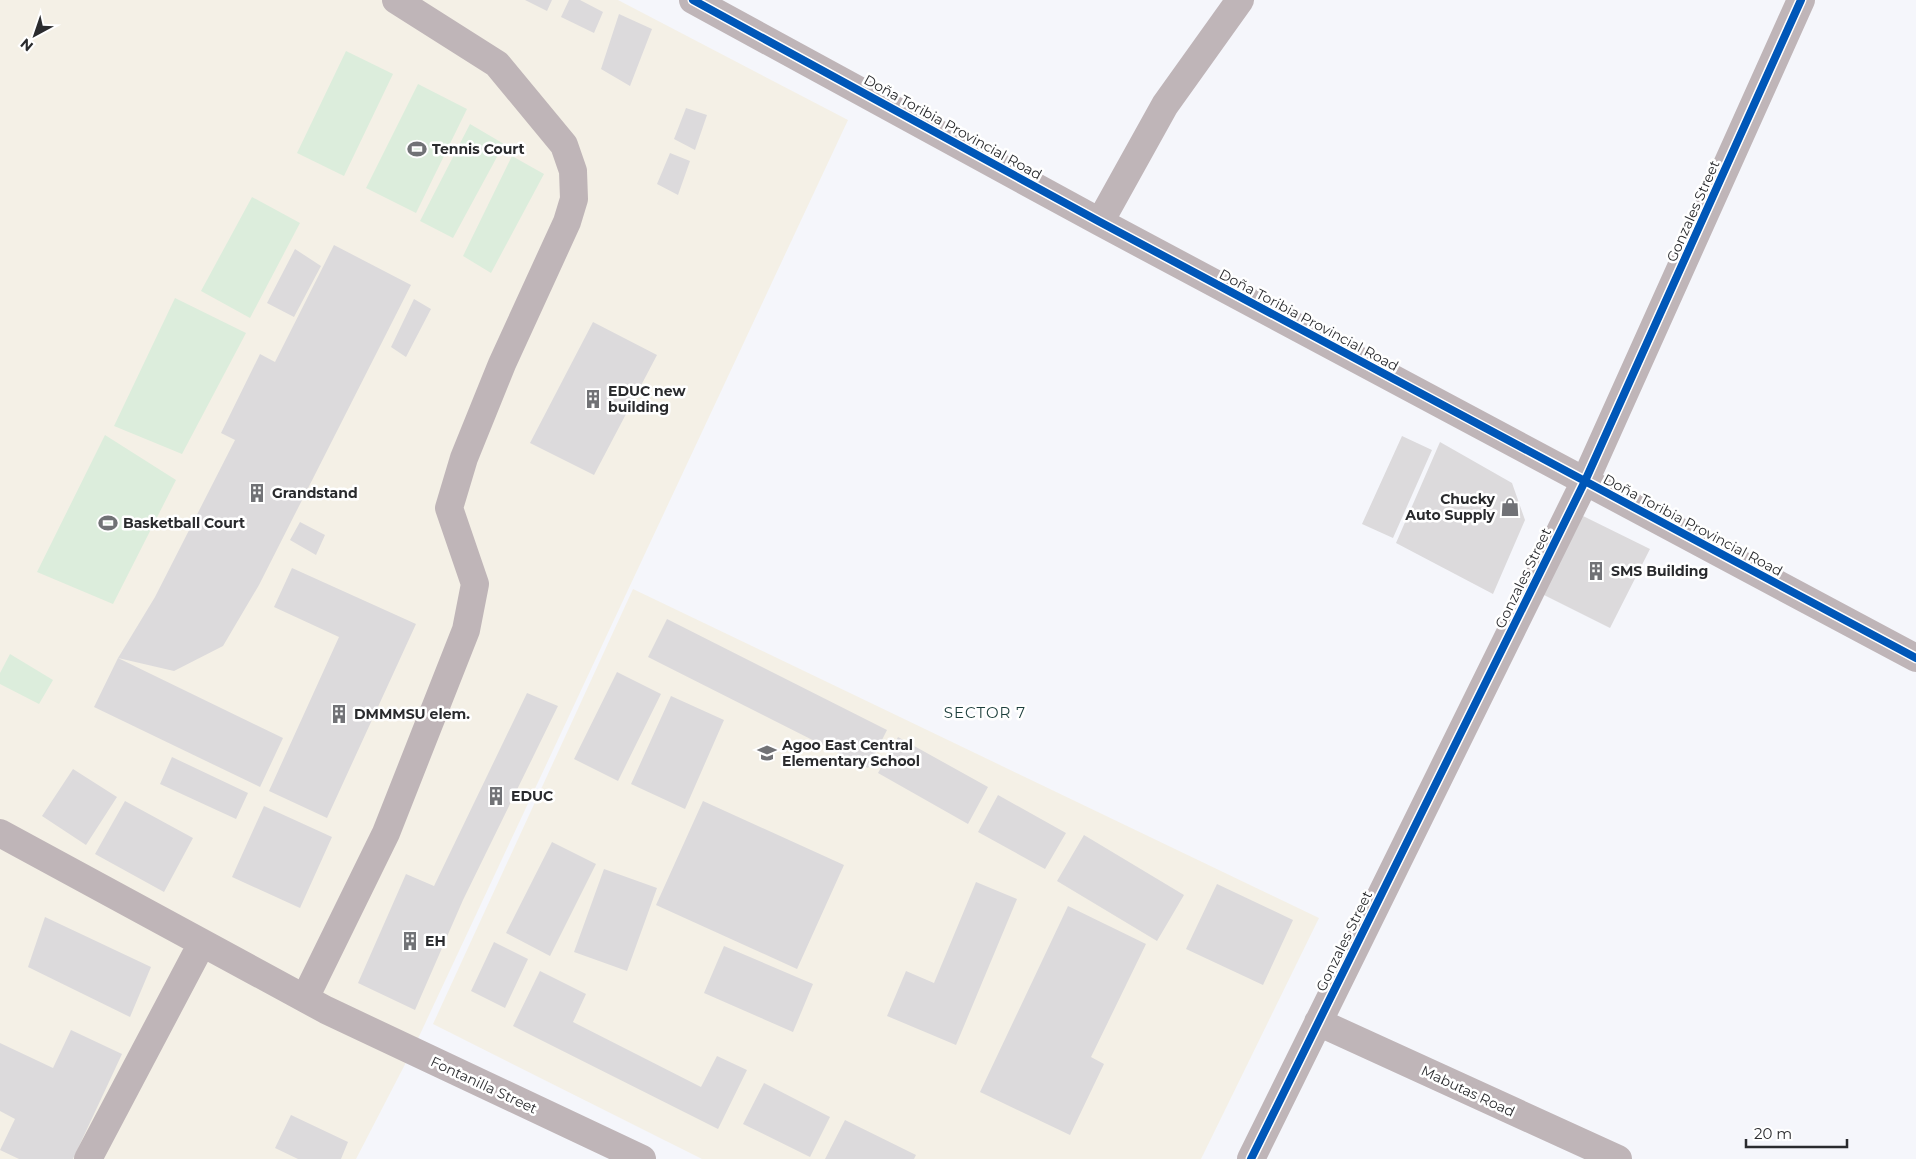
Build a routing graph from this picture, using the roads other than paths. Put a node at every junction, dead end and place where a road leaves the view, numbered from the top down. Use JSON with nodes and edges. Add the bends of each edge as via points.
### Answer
{"nodes":[{"id":1,"x":396,"y":0,"type":"edge"},
{"id":2,"x":693,"y":0,"type":"edge"},
{"id":3,"x":1240,"y":0,"type":"edge"},
{"id":4,"x":1801,"y":0,"type":"edge"},
{"id":5,"x":1100,"y":222,"type":"junction"},
{"id":6,"x":1585,"y":481,"type":"junction"},
{"id":7,"x":1916,"y":658,"type":"edge"},
{"id":8,"x":0,"y":833,"type":"edge"},
{"id":9,"x":202,"y":943,"type":"junction"},
{"id":10,"x":315,"y":1004,"type":"junction"},
{"id":11,"x":1318,"y":1022,"type":"junction"},
{"id":12,"x":88,"y":1159,"type":"edge"},
{"id":13,"x":642,"y":1159,"type":"edge"},
{"id":14,"x":1251,"y":1159,"type":"edge"},
{"id":15,"x":1618,"y":1159,"type":"edge"}],
"edges":[{"from":1,"to":10,"type":"street","via":[[497,64],[564,145],[573,171],[574,199],[567,222],[502,364],[464,458],[449,508],[475,584],[466,630]]},
{"from":2,"to":5,"type":"street","name":"Doña Toribia Provincial Road"},
{"from":3,"to":5,"type":"street","via":[[1165,104]]},
{"from":4,"to":6,"type":"street","name":"Gonzales Street"},
{"from":5,"to":6,"type":"street","name":"Doña Toribia Provincial Road"},
{"from":6,"to":7,"type":"street","name":"Doña Toribia Provincial Road"},
{"from":6,"to":11,"type":"street","name":"Gonzales Street"},
{"from":8,"to":9,"type":"street","name":"Fontanilla Street"},
{"from":9,"to":10,"type":"street","name":"Fontanilla Street"},
{"from":9,"to":12,"type":"street"},
{"from":10,"to":13,"type":"street","name":"Fontanilla Street"},
{"from":11,"to":14,"type":"street","name":"Gonzales Street"},
{"from":11,"to":15,"type":"street","name":"Mabutas Road"}]}
